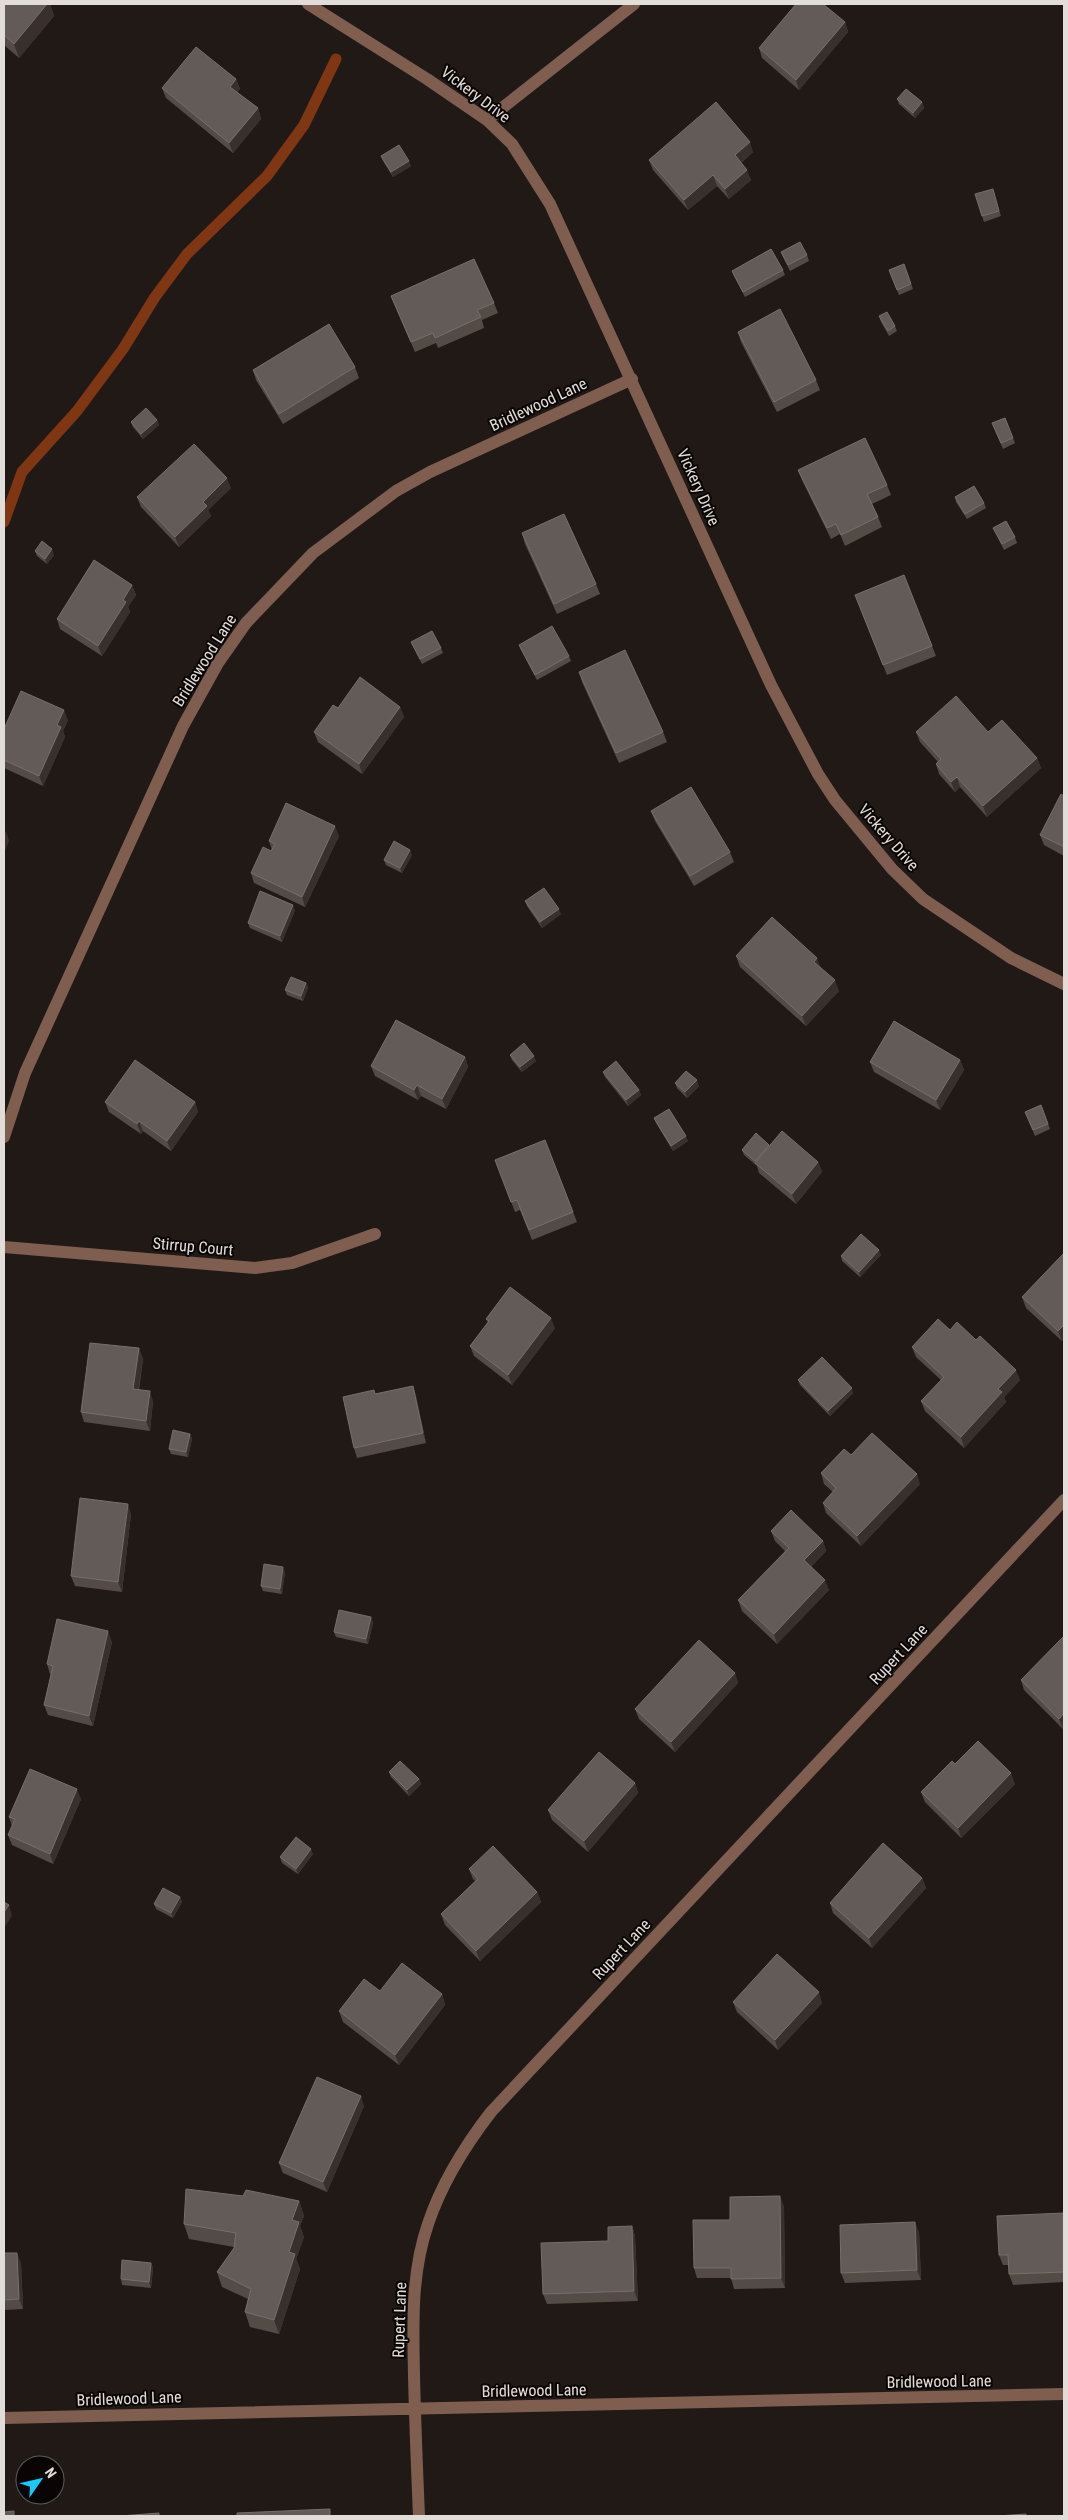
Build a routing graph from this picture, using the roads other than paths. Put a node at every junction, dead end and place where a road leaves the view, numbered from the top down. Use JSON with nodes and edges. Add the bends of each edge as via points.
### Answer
{"nodes":[{"id":1,"x":308,"y":4,"type":"edge"},
{"id":2,"x":634,"y":4,"type":"edge"},
{"id":3,"x":487,"y":120,"type":"junction"},
{"id":4,"x":632,"y":379,"type":"junction"},
{"id":5,"x":1064,"y":984,"type":"edge"},
{"id":6,"x":4,"y":1137,"type":"edge"},
{"id":7,"x":375,"y":1234,"type":"dead end"},
{"id":8,"x":4,"y":1247,"type":"edge"},
{"id":9,"x":1064,"y":1500,"type":"edge"},
{"id":10,"x":1064,"y":2394,"type":"edge"},
{"id":11,"x":414,"y":2410,"type":"junction"},
{"id":12,"x":4,"y":2418,"type":"edge"},
{"id":13,"x":419,"y":2516,"type":"edge"}],
"edges":[{"from":1,"to":3,"type":"street","name":"Vickery Drive","via":[[427,78]]},
{"from":2,"to":3,"type":"street"},
{"from":3,"to":4,"type":"street","name":"Vickery Drive","via":[[512,144],[550,204]]},
{"from":4,"to":5,"type":"street","name":"Vickery Drive","via":[[771,685],[835,800],[892,869],[923,899],[1011,958]]},
{"from":4,"to":6,"type":"street","name":"Bridlewood Lane","via":[[430,472],[396,491],[313,553],[246,623],[218,663],[183,726],[25,1073]]},
{"from":7,"to":8,"type":"street","name":"Stirrup Court","via":[[292,1263],[255,1268]]},
{"from":9,"to":11,"type":"street","name":"Rupert Lane","via":[[492,2112],[465,2146],[444,2183],[418,2265],[412,2310]]},
{"from":10,"to":11,"type":"street","name":"Bridlewood Lane"},
{"from":11,"to":12,"type":"street","name":"Bridlewood Lane"},
{"from":11,"to":13,"type":"street","name":"Rupert Lane"}]}
